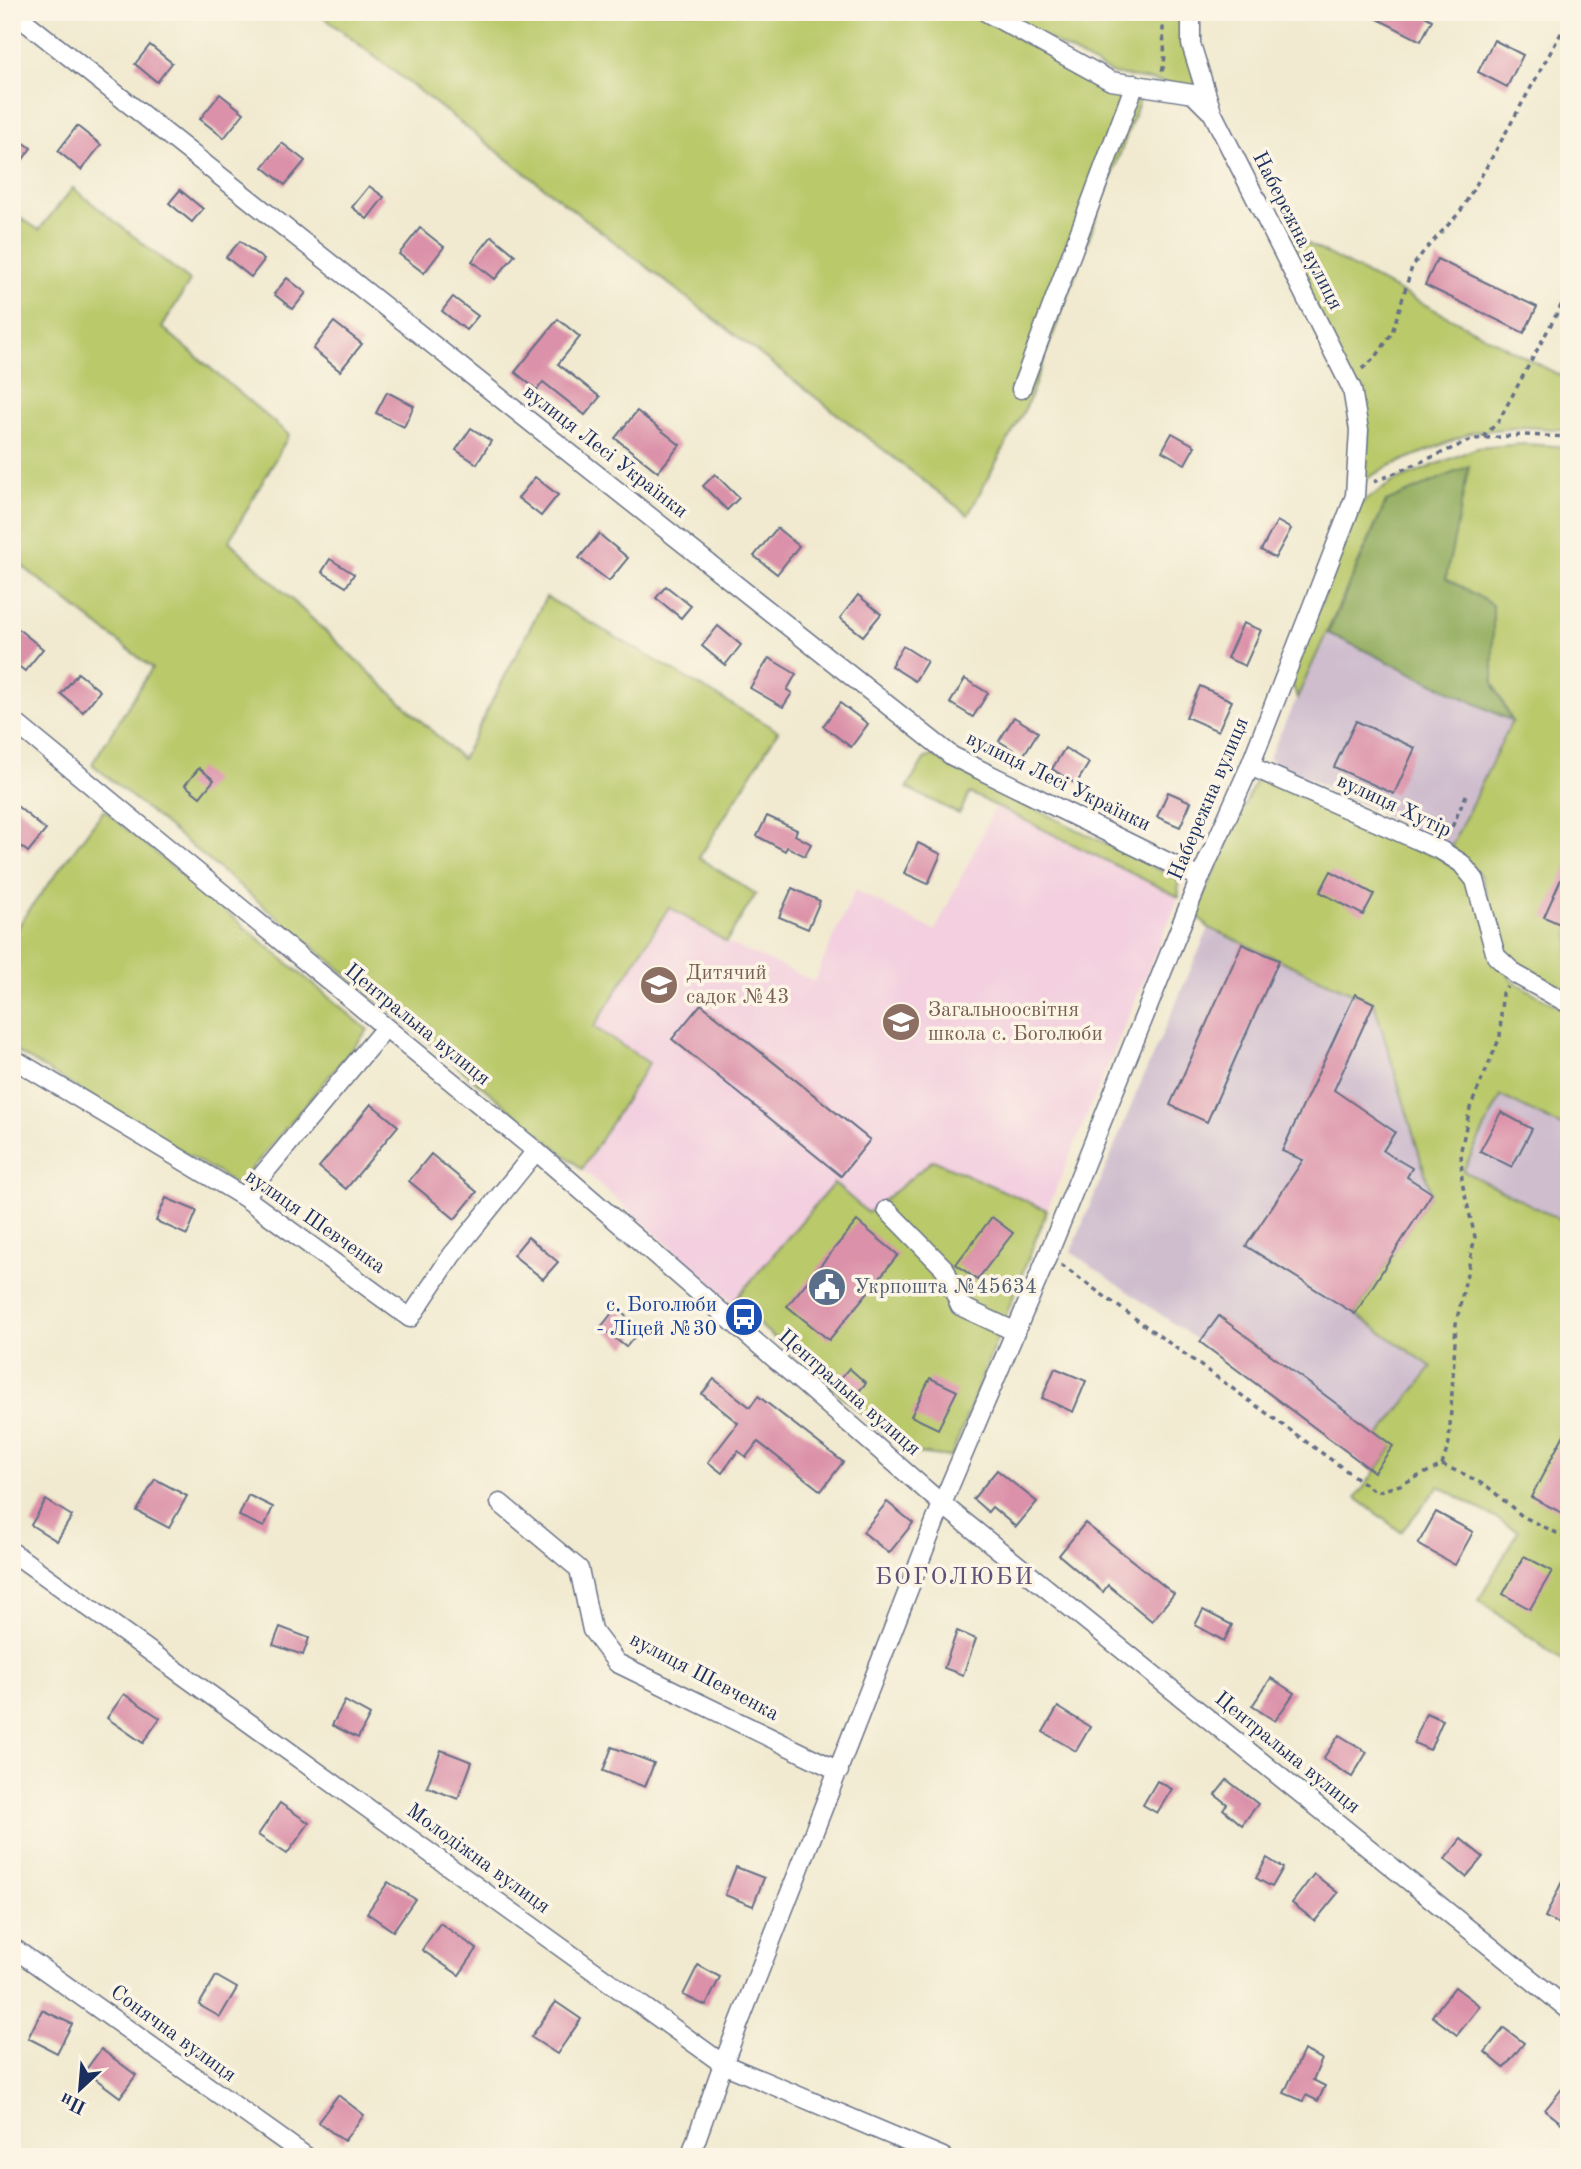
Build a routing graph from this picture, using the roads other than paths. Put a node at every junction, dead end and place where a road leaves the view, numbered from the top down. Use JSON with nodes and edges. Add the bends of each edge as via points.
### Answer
{"nodes":[{"id":1,"x":13,"y":12,"type":"edge"},
{"id":2,"x":986,"y":12,"type":"edge"},
{"id":3,"x":1191,"y":12,"type":"edge"},
{"id":4,"x":1135,"y":84,"type":"junction"},
{"id":5,"x":1212,"y":112,"type":"junction"},
{"id":6,"x":1021,"y":389,"type":"dead end"},
{"id":7,"x":12,"y":720,"type":"edge"},
{"id":8,"x":1250,"y":766,"type":"junction"},
{"id":9,"x":1200,"y":878,"type":"junction"},
{"id":10,"x":1569,"y":1004,"type":"edge"},
{"id":11,"x":384,"y":1028,"type":"junction"},
{"id":12,"x":12,"y":1058,"type":"edge"},
{"id":13,"x":536,"y":1151,"type":"junction"},
{"id":14,"x":244,"y":1197,"type":"junction"},
{"id":15,"x":887,"y":1210,"type":"dead end"},
{"id":16,"x":1016,"y":1332,"type":"junction"},
{"id":17,"x":500,"y":1503,"type":"dead end"},
{"id":18,"x":942,"y":1504,"type":"junction"},
{"id":19,"x":12,"y":1552,"type":"edge"},
{"id":20,"x":839,"y":1771,"type":"junction"},
{"id":21,"x":12,"y":1947,"type":"edge"},
{"id":22,"x":1569,"y":2010,"type":"edge"},
{"id":23,"x":723,"y":2064,"type":"junction"},
{"id":24,"x":307,"y":2157,"type":"edge"},
{"id":25,"x":690,"y":2157,"type":"edge"},
{"id":26,"x":943,"y":2157,"type":"edge"}],
"edges":[{"from":1,"to":9,"type":"street","name":"вулиця Лесі Українки","via":[[952,756]]},
{"from":2,"to":4,"type":"street","via":[[1111,80]]},
{"from":3,"to":5,"type":"street","name":"Набережна вулиця","via":[[1191,44]]},
{"from":4,"to":5,"type":"street","via":[[1193,94]]},
{"from":4,"to":6,"type":"street"},
{"from":5,"to":8,"type":"street","name":"Набережна вулиця","via":[[1352,389],[1359,430],[1355,496]]},
{"from":7,"to":11,"type":"street","name":"Центральна вулиця"},
{"from":8,"to":9,"type":"street","name":"Набережна вулиця"},
{"from":8,"to":10,"type":"street","name":"вулиця Хутір","via":[[1461,863],[1475,880],[1496,956],[1515,974]]},
{"from":9,"to":16,"type":"street","name":"Набережна вулиця"},
{"from":11,"to":13,"type":"street","name":"Центральна вулиця"},
{"from":11,"to":14,"type":"street"},
{"from":12,"to":14,"type":"street","name":"вулиця Шевченка"},
{"from":13,"to":14,"type":"street","name":"вулиця Шевченка","via":[[452,1255],[410,1318]]},
{"from":13,"to":18,"type":"street","name":"Центральна вулиця"},
{"from":15,"to":16,"type":"street","via":[[945,1269],[960,1306]]},
{"from":16,"to":18,"type":"street","name":"Набережна вулиця"},
{"from":17,"to":20,"type":"street","name":"вулиця Шевченка","via":[[579,1569],[592,1630],[617,1663]]},
{"from":18,"to":20,"type":"street"},
{"from":18,"to":22,"type":"street","name":"Центральна вулиця"},
{"from":19,"to":23,"type":"street","name":"Молодіжна вулиця"},
{"from":20,"to":23,"type":"street"},
{"from":21,"to":24,"type":"street","name":"Сонячна вулиця"},
{"from":23,"to":25,"type":"street"},
{"from":23,"to":26,"type":"street","name":"Молодіжна вулиця"}]}
